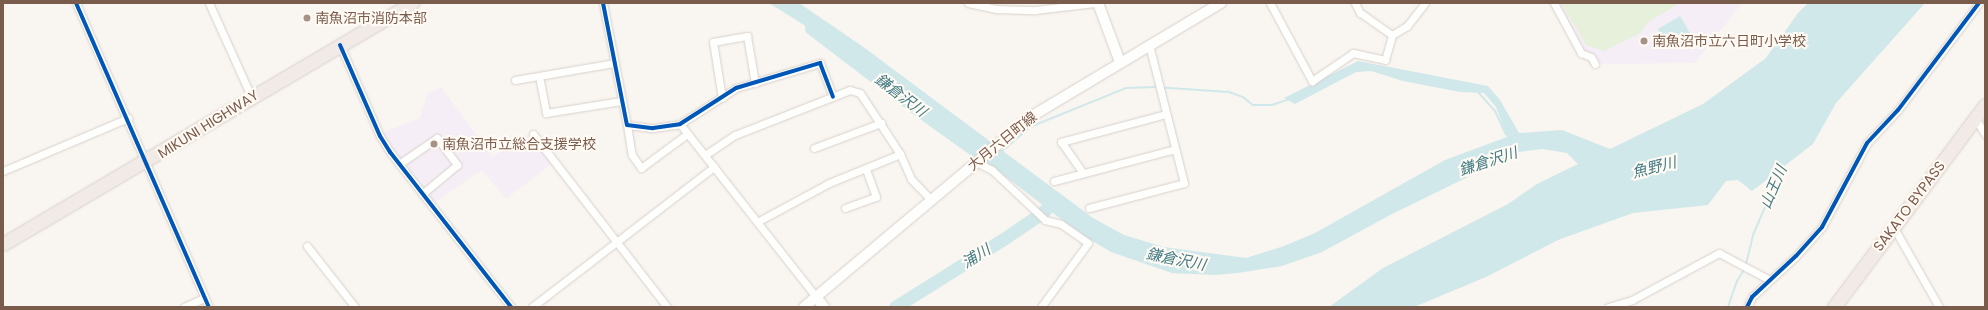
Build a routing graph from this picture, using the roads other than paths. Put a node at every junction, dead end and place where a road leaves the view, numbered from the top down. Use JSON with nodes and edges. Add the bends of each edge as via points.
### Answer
{"nodes":[{"id":1,"x":76,"y":3,"type":"edge"},
{"id":2,"x":209,"y":3,"type":"edge"},
{"id":3,"x":412,"y":3,"type":"edge"},
{"id":4,"x":603,"y":3,"type":"edge"},
{"id":5,"x":968,"y":3,"type":"edge"},
{"id":6,"x":1097,"y":3,"type":"edge"},
{"id":7,"x":1220,"y":3,"type":"edge"},
{"id":8,"x":1270,"y":3,"type":"edge"},
{"id":9,"x":1355,"y":3,"type":"edge"},
{"id":10,"x":1423,"y":3,"type":"edge"},
{"id":11,"x":1554,"y":3,"type":"edge"},
{"id":12,"x":1979,"y":3,"type":"edge"},
{"id":13,"x":1012,"y":6,"type":"edge"},
{"id":14,"x":1392,"y":35,"type":"junction"},
{"id":15,"x":340,"y":45,"type":"junction"},
{"id":16,"x":1149,"y":46,"type":"junction"},
{"id":17,"x":1120,"y":62,"type":"junction"},
{"id":18,"x":614,"y":63,"type":"junction"},
{"id":19,"x":1595,"y":64,"type":"dead end"},
{"id":20,"x":539,"y":76,"type":"junction"},
{"id":21,"x":515,"y":80,"type":"dead end"},
{"id":22,"x":754,"y":83,"type":"junction"},
{"id":23,"x":251,"y":96,"type":"junction"},
{"id":24,"x":833,"y":97,"type":"junction"},
{"id":25,"x":722,"y":98,"type":"junction"},
{"id":26,"x":621,"y":102,"type":"junction"},
{"id":27,"x":1985,"y":105,"type":"edge"},
{"id":28,"x":1166,"y":114,"type":"junction"},
{"id":29,"x":128,"y":118,"type":"junction"},
{"id":30,"x":1975,"y":118,"type":"junction"},
{"id":31,"x":881,"y":123,"type":"junction"},
{"id":32,"x":680,"y":124,"type":"junction"},
{"id":33,"x":626,"y":125,"type":"junction"},
{"id":34,"x":533,"y":134,"type":"dead end"},
{"id":35,"x":687,"y":134,"type":"junction"},
{"id":36,"x":1985,"y":134,"type":"edge"},
{"id":37,"x":814,"y":148,"type":"dead end"},
{"id":38,"x":1175,"y":150,"type":"junction"},
{"id":39,"x":900,"y":154,"type":"junction"},
{"id":40,"x":705,"y":155,"type":"junction"},
{"id":41,"x":146,"y":161,"type":"junction"},
{"id":42,"x":976,"y":162,"type":"junction"},
{"id":43,"x":399,"y":164,"type":"junction"},
{"id":44,"x":714,"y":167,"type":"junction"},
{"id":45,"x":866,"y":169,"type":"junction"},
{"id":46,"x":3,"y":171,"type":"edge"},
{"id":47,"x":1084,"y":173,"type":"junction"},
{"id":48,"x":1054,"y":181,"type":"dead end"},
{"id":49,"x":422,"y":194,"type":"junction"},
{"id":50,"x":930,"y":200,"type":"junction"},
{"id":51,"x":845,"y":208,"type":"dead end"},
{"id":52,"x":1089,"y":208,"type":"dead end"},
{"id":53,"x":757,"y":222,"type":"junction"},
{"id":54,"x":1894,"y":228,"type":"junction"},
{"id":55,"x":616,"y":242,"type":"junction"},
{"id":56,"x":3,"y":244,"type":"edge"},
{"id":57,"x":307,"y":246,"type":"dead end"},
{"id":58,"x":1768,"y":279,"type":"junction"},
{"id":59,"x":816,"y":297,"type":"junction"},
{"id":60,"x":204,"y":298,"type":"junction"},
{"id":61,"x":184,"y":307,"type":"edge"},
{"id":62,"x":209,"y":307,"type":"edge"},
{"id":63,"x":355,"y":307,"type":"edge"},
{"id":64,"x":511,"y":307,"type":"edge"},
{"id":65,"x":532,"y":307,"type":"edge"},
{"id":66,"x":667,"y":307,"type":"edge"},
{"id":67,"x":804,"y":307,"type":"edge"},
{"id":68,"x":824,"y":307,"type":"edge"},
{"id":69,"x":1041,"y":307,"type":"edge"},
{"id":70,"x":1608,"y":307,"type":"edge"},
{"id":71,"x":1747,"y":307,"type":"edge"},
{"id":72,"x":1834,"y":307,"type":"edge"},
{"id":73,"x":1938,"y":307,"type":"edge"}],
"edges":[{"from":1,"to":29,"type":"street"},
{"from":2,"to":23,"type":"street"},
{"from":3,"to":15,"type":"highway","name":"MIKUNI HIGHWAY"},
{"from":4,"to":18,"type":"street"},
{"from":5,"to":13,"type":"street"},
{"from":6,"to":13,"type":"street","via":[[1035,10]]},
{"from":6,"to":17,"type":"main road"},
{"from":7,"to":16,"type":"main road","name":"大月六日町線"},
{"from":8,"to":14,"type":"street","via":[[1312,81],[1353,53],[1385,60]]},
{"from":9,"to":14,"type":"street","via":[[1360,13]]},
{"from":10,"to":14,"type":"street","via":[[1408,26]]},
{"from":11,"to":19,"type":"street","via":[[1581,53],[1591,57]]},
{"from":12,"to":58,"type":"street","via":[[1898,110],[1867,143],[1822,227],[1796,256]]},
{"from":15,"to":23,"type":"highway","name":"MIKUNI HIGHWAY"},
{"from":15,"to":43,"type":"street","via":[[380,136]]},
{"from":16,"to":17,"type":"main road","name":"大月六日町線"},
{"from":16,"to":28,"type":"street"},
{"from":17,"to":42,"type":"main road","name":"大月六日町線","via":[[1032,116]]},
{"from":18,"to":20,"type":"street"},
{"from":18,"to":26,"type":"street"},
{"from":20,"to":21,"type":"street"},
{"from":20,"to":26,"type":"street","via":[[546,113]]},
{"from":22,"to":24,"type":"street","via":[[820,63]]},
{"from":22,"to":25,"type":"street","via":[[736,88]]},
{"from":22,"to":25,"type":"street","via":[[747,36],[713,42]]},
{"from":23,"to":41,"type":"highway","name":"MIKUNI HIGHWAY"},
{"from":24,"to":31,"type":"street","via":[[850,90],[860,93]]},
{"from":24,"to":40,"type":"street","via":[[735,135]]},
{"from":25,"to":32,"type":"street"},
{"from":26,"to":33,"type":"street"},
{"from":27,"to":30,"type":"highway","name":"SAKATO BYPASS"},
{"from":28,"to":38,"type":"street"},
{"from":28,"to":47,"type":"street","via":[[1061,142]]},
{"from":29,"to":41,"type":"street"},
{"from":29,"to":46,"type":"street"},
{"from":30,"to":36,"type":"street"},
{"from":30,"to":54,"type":"highway","name":"SAKATO BYPASS"},
{"from":31,"to":37,"type":"street"},
{"from":31,"to":39,"type":"street"},
{"from":32,"to":33,"type":"street","via":[[653,128]]},
{"from":32,"to":35,"type":"street"},
{"from":33,"to":35,"type":"street","via":[[632,155],[641,168]]},
{"from":34,"to":55,"type":"street"},
{"from":35,"to":40,"type":"street"},
{"from":38,"to":47,"type":"street"},
{"from":38,"to":52,"type":"street","via":[[1184,183]]},
{"from":39,"to":45,"type":"street"},
{"from":39,"to":50,"type":"street","via":[[912,179]]},
{"from":40,"to":44,"type":"street"},
{"from":41,"to":56,"type":"highway","name":"MIKUNI HIGHWAY"},
{"from":41,"to":60,"type":"street"},
{"from":42,"to":50,"type":"main road","name":"大月六日町線"},
{"from":42,"to":69,"type":"street","via":[[992,170],[1045,220],[1061,224],[1088,243]]},
{"from":43,"to":49,"type":"street"},
{"from":43,"to":49,"type":"street","via":[[437,138],[457,165]]},
{"from":44,"to":53,"type":"street"},
{"from":44,"to":55,"type":"street"},
{"from":45,"to":51,"type":"street","via":[[876,197]]},
{"from":45,"to":53,"type":"street","via":[[829,183]]},
{"from":47,"to":48,"type":"street"},
{"from":49,"to":64,"type":"street"},
{"from":50,"to":59,"type":"main road","name":"大月六日町線"},
{"from":53,"to":59,"type":"street"},
{"from":54,"to":72,"type":"highway","name":"SAKATO BYPASS"},
{"from":54,"to":73,"type":"street"},
{"from":55,"to":65,"type":"street"},
{"from":55,"to":66,"type":"street"},
{"from":57,"to":63,"type":"street"},
{"from":58,"to":70,"type":"street","via":[[1719,253],[1632,300]]},
{"from":58,"to":71,"type":"street","via":[[1752,296]]},
{"from":59,"to":67,"type":"main road","name":"大月六日町線"},
{"from":59,"to":68,"type":"main road"},
{"from":60,"to":61,"type":"street"},
{"from":60,"to":62,"type":"street"}]}
